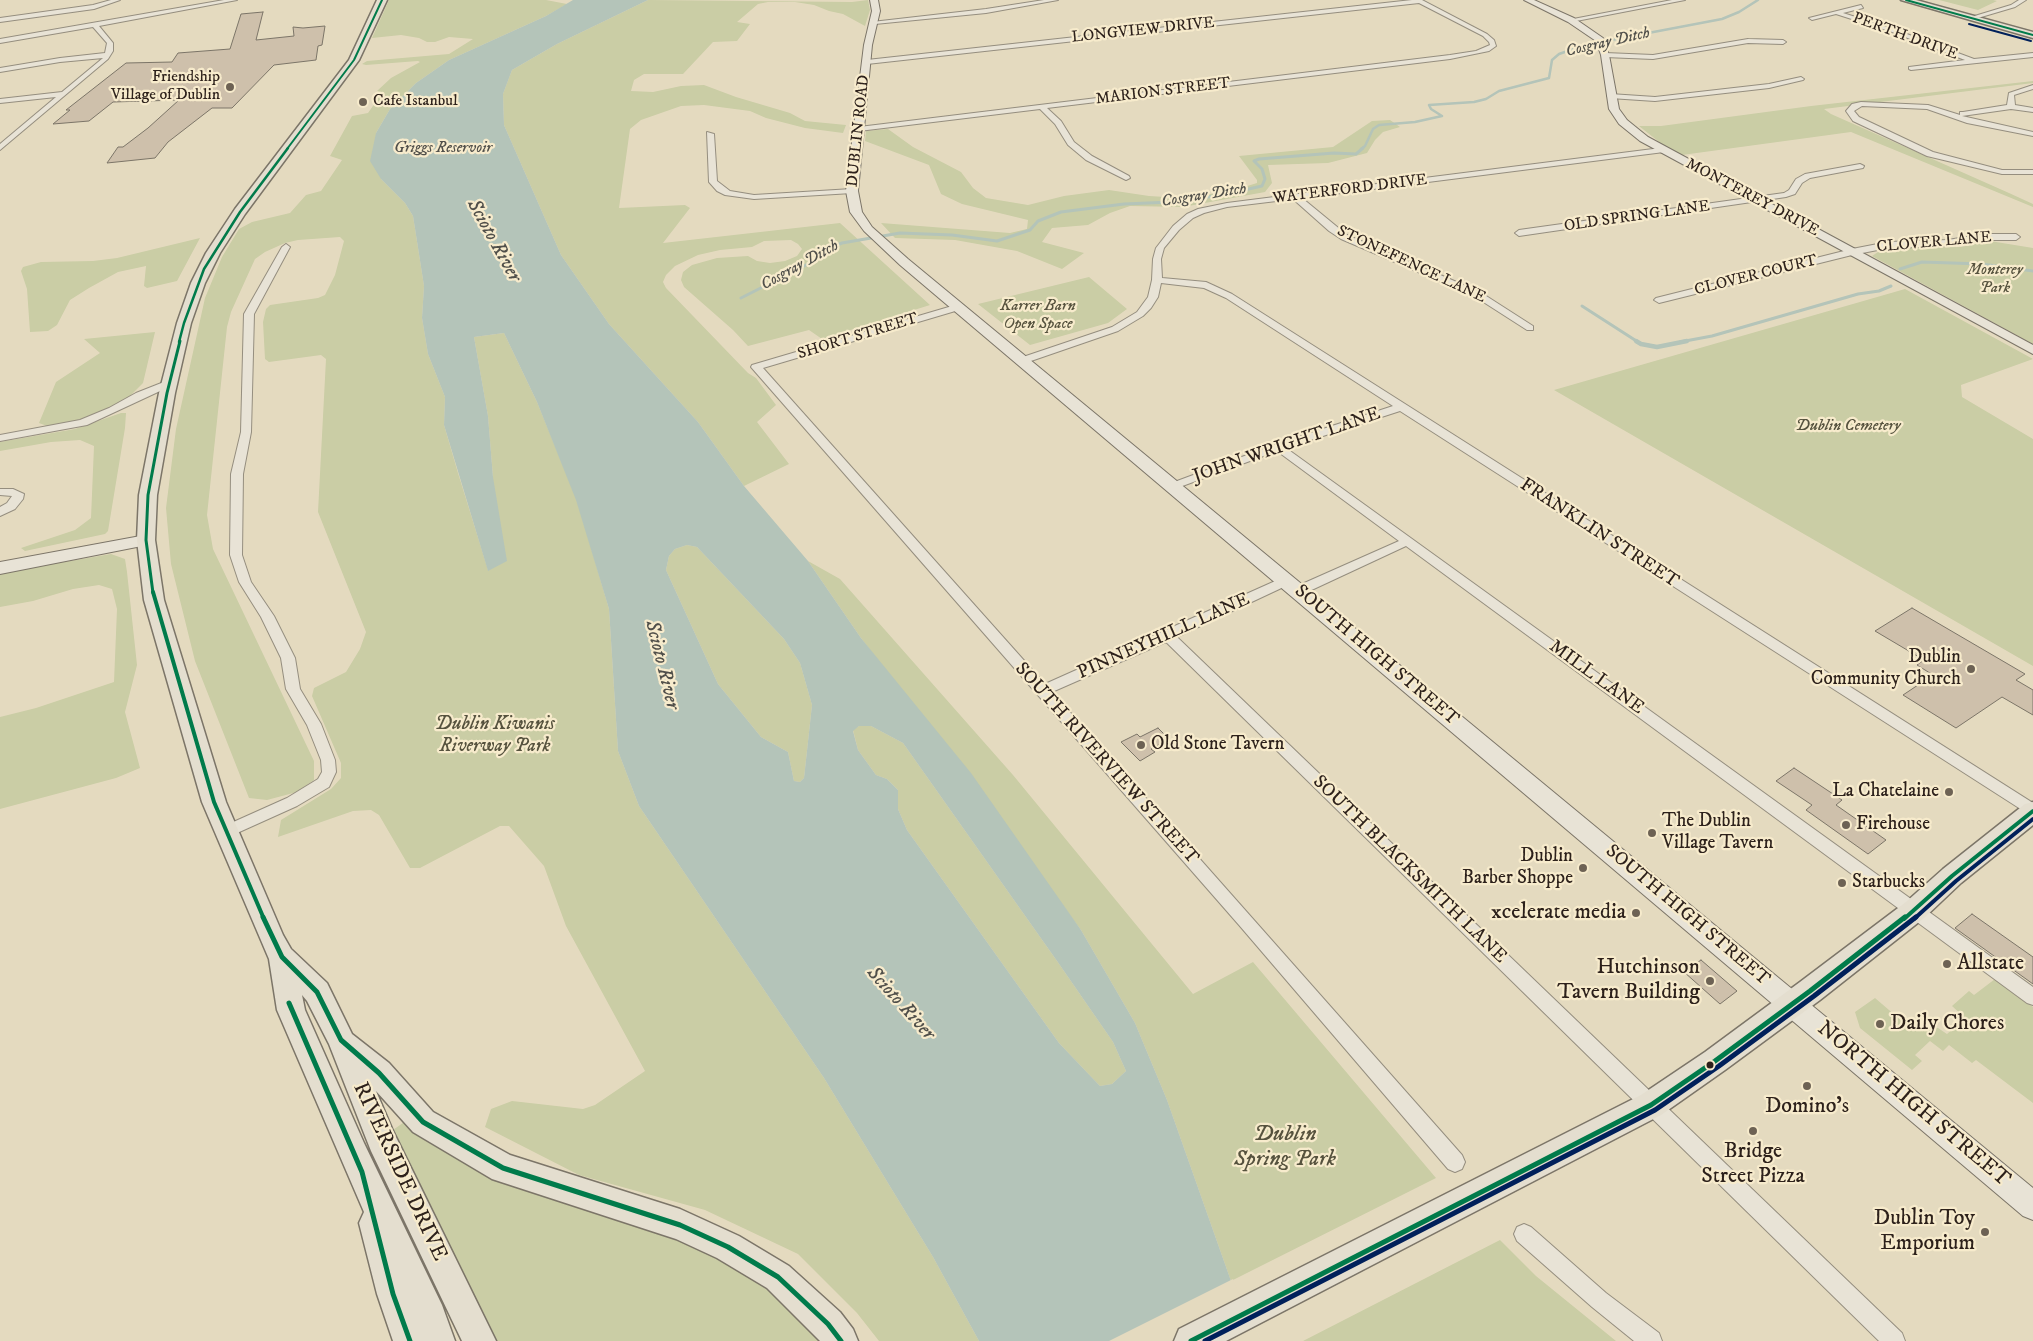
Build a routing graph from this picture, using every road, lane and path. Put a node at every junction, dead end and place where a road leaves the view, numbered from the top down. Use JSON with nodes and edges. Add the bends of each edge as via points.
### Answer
{"nodes":[{"id":1,"x":117,"y":0,"type":"edge"},
{"id":2,"x":187,"y":0,"type":"edge"},
{"id":3,"x":234,"y":0,"type":"edge"},
{"id":4,"x":382,"y":0,"type":"edge"},
{"id":5,"x":874,"y":0,"type":"edge"},
{"id":6,"x":1055,"y":0,"type":"edge"},
{"id":7,"x":1418,"y":0,"type":"edge"},
{"id":8,"x":1528,"y":0,"type":"edge"},
{"id":9,"x":1682,"y":0,"type":"edge"},
{"id":10,"x":1906,"y":0,"type":"edge"},
{"id":11,"x":1923,"y":0,"type":"edge"},
{"id":12,"x":2023,"y":0,"type":"edge"},
{"id":13,"x":1861,"y":7,"type":"dead end"},
{"id":14,"x":187,"y":8,"type":"junction"},
{"id":15,"x":77,"y":10,"type":"junction"},
{"id":16,"x":1838,"y":13,"type":"junction"},
{"id":17,"x":1976,"y":17,"type":"junction"},
{"id":18,"x":1812,"y":18,"type":"dead end"},
{"id":19,"x":0,"y":20,"type":"edge"},
{"id":20,"x":1571,"y":20,"type":"junction"},
{"id":21,"x":875,"y":22,"type":"junction"},
{"id":22,"x":93,"y":25,"type":"junction"},
{"id":23,"x":2033,"y":30,"type":"edge"},
{"id":24,"x":2033,"y":35,"type":"edge"},
{"id":25,"x":0,"y":42,"type":"edge"},
{"id":26,"x":1783,"y":42,"type":"dead end"},
{"id":27,"x":1603,"y":46,"type":"junction"},
{"id":28,"x":108,"y":55,"type":"junction"},
{"id":29,"x":2033,"y":55,"type":"edge"},
{"id":30,"x":1973,"y":61,"type":"junction"},
{"id":31,"x":867,"y":62,"type":"junction"},
{"id":32,"x":1911,"y":68,"type":"dead end"},
{"id":33,"x":0,"y":70,"type":"edge"},
{"id":34,"x":1802,"y":79,"type":"dead end"},
{"id":35,"x":2033,"y":87,"type":"edge"},
{"id":36,"x":64,"y":94,"type":"junction"},
{"id":37,"x":1610,"y":96,"type":"junction"},
{"id":38,"x":0,"y":101,"type":"edge"},
{"id":39,"x":1042,"y":107,"type":"junction"},
{"id":40,"x":2011,"y":107,"type":"junction"},
{"id":41,"x":2033,"y":110,"type":"edge"},
{"id":42,"x":1963,"y":114,"type":"dead end"},
{"id":43,"x":859,"y":129,"type":"junction"},
{"id":44,"x":710,"y":134,"type":"dead end"},
{"id":45,"x":2033,"y":134,"type":"edge"},
{"id":46,"x":0,"y":148,"type":"edge"},
{"id":47,"x":1662,"y":150,"type":"junction"},
{"id":48,"x":1860,"y":166,"type":"dead end"},
{"id":49,"x":2033,"y":172,"type":"edge"},
{"id":50,"x":1126,"y":178,"type":"dead end"},
{"id":51,"x":852,"y":191,"type":"junction"},
{"id":52,"x":1296,"y":197,"type":"junction"},
{"id":53,"x":1756,"y":200,"type":"junction"},
{"id":54,"x":1519,"y":233,"type":"dead end"},
{"id":55,"x":2016,"y":238,"type":"dead end"},
{"id":56,"x":286,"y":247,"type":"dead end"},
{"id":57,"x":1852,"y":252,"type":"junction"},
{"id":58,"x":1157,"y":280,"type":"junction"},
{"id":59,"x":1660,"y":300,"type":"dead end"},
{"id":60,"x":960,"y":307,"type":"junction"},
{"id":61,"x":1530,"y":328,"type":"dead end"},
{"id":62,"x":2033,"y":350,"type":"edge"},
{"id":63,"x":1024,"y":360,"type":"junction"},
{"id":64,"x":756,"y":367,"type":"joint"},
{"id":65,"x":169,"y":383,"type":"junction"},
{"id":66,"x":1401,"y":407,"type":"junction"},
{"id":67,"x":0,"y":438,"type":"edge"},
{"id":68,"x":1278,"y":447,"type":"junction"},
{"id":69,"x":1174,"y":486,"type":"junction"},
{"id":70,"x":0,"y":492,"type":"edge"},
{"id":71,"x":0,"y":512,"type":"edge"},
{"id":72,"x":146,"y":540,"type":"junction"},
{"id":73,"x":1408,"y":541,"type":"junction"},
{"id":74,"x":0,"y":568,"type":"edge"},
{"id":75,"x":1292,"y":586,"type":"junction"},
{"id":76,"x":1168,"y":636,"type":"junction"},
{"id":77,"x":1042,"y":691,"type":"junction"},
{"id":78,"x":2033,"y":811,"type":"edge"},
{"id":79,"x":226,"y":832,"type":"junction"},
{"id":80,"x":1915,"y":910,"type":"junction"},
{"id":81,"x":282,"y":957,"type":"junction"},
{"id":82,"x":2033,"y":998,"type":"edge"},
{"id":83,"x":1793,"y":1005,"type":"junction"},
{"id":84,"x":341,"y":1040,"type":"junction"},
{"id":85,"x":1651,"y":1105,"type":"junction"},
{"id":86,"x":1455,"y":1162,"type":"dead end"},
{"id":87,"x":362,"y":1172,"type":"junction"},
{"id":88,"x":2033,"y":1206,"type":"edge"},
{"id":89,"x":1524,"y":1234,"type":"dead end"},
{"id":90,"x":410,"y":1341,"type":"edge"},
{"id":91,"x":438,"y":1341,"type":"edge"},
{"id":92,"x":479,"y":1341,"type":"edge"},
{"id":93,"x":841,"y":1341,"type":"edge"},
{"id":94,"x":1191,"y":1341,"type":"edge"},
{"id":95,"x":1651,"y":1341,"type":"edge"},
{"id":96,"x":1894,"y":1341,"type":"edge"}],
"edges":[{"from":1,"to":15,"type":"street"},
{"from":2,"to":14,"type":"street"},
{"from":3,"to":14,"type":"street"},
{"from":4,"to":65,"type":"main road","name":"RIVERSIDE DRIVE","via":[[354,60],[240,212],[204,269],[184,324]]},
{"from":5,"to":21,"type":"main road","name":"DUBLIN ROAD"},
{"from":6,"to":21,"type":"street","via":[[986,11]]},
{"from":7,"to":31,"type":"street","name":"LONGVIEW DRIVE"},
{"from":7,"to":39,"type":"street","name":"MARION STREET","via":[[1492,41],[1493,46],[1466,54]]},
{"from":8,"to":20,"type":"main road"},
{"from":9,"to":20,"type":"street"},
{"from":10,"to":17,"type":"main road"},
{"from":11,"to":17,"type":"main road"},
{"from":12,"to":17,"type":"street"},
{"from":13,"to":16,"type":"street"},
{"from":14,"to":22,"type":"street"},
{"from":15,"to":19,"type":"street"},
{"from":15,"to":22,"type":"street"},
{"from":16,"to":18,"type":"street"},
{"from":16,"to":30,"type":"street","name":"PERTH DRIVE"},
{"from":17,"to":23,"type":"main road"},
{"from":17,"to":24,"type":"main road"},
{"from":20,"to":27,"type":"main road"},
{"from":21,"to":31,"type":"main road","name":"DUBLIN ROAD"},
{"from":22,"to":25,"type":"street"},
{"from":22,"to":28,"type":"street","via":[[110,43]]},
{"from":26,"to":27,"type":"street","via":[[1741,42],[1653,57]]},
{"from":27,"to":37,"type":"street","name":"MONTEREY DRIVE"},
{"from":28,"to":33,"type":"street"},
{"from":28,"to":36,"type":"street"},
{"from":29,"to":30,"type":"street"},
{"from":30,"to":32,"type":"street"},
{"from":31,"to":43,"type":"main road","name":"DUBLIN ROAD"},
{"from":34,"to":37,"type":"street","via":[[1656,100]]},
{"from":35,"to":40,"type":"street","via":[[2011,94]]},
{"from":36,"to":38,"type":"street"},
{"from":36,"to":46,"type":"street"},
{"from":37,"to":47,"type":"street","name":"MONTEREY DRIVE","via":[[1623,122]]},
{"from":39,"to":43,"type":"street","name":"MARION STREET"},
{"from":39,"to":50,"type":"street","via":[[1071,143],[1089,158]]},
{"from":40,"to":41,"type":"street"},
{"from":40,"to":42,"type":"street"},
{"from":43,"to":51,"type":"main road","name":"DUBLIN ROAD"},
{"from":44,"to":51,"type":"street","via":[[713,182],[728,193],[754,197]]},
{"from":45,"to":49,"type":"street","via":[[1917,106],[1861,104],[1850,111],[1856,119],[1930,154],[2002,172]]},
{"from":47,"to":52,"type":"street","name":"WATERFORD DRIVE"},
{"from":47,"to":53,"type":"street","name":"MONTEREY DRIVE"},
{"from":48,"to":53,"type":"street","name":"OLD SPRING LANE","via":[[1808,176],[1799,181],[1790,194]]},
{"from":51,"to":60,"type":"main road","name":"DUBLIN ROAD","via":[[856,212],[868,229]]},
{"from":52,"to":58,"type":"street","name":"WATERFORD DRIVE","via":[[1227,205],[1190,216],[1160,248]]},
{"from":52,"to":61,"type":"street","name":"STONEFENCE LANE","via":[[1344,237],[1477,294]]},
{"from":53,"to":54,"type":"street","name":"OLD SPRING LANE"},
{"from":53,"to":57,"type":"street","name":"MONTEREY DRIVE"},
{"from":55,"to":57,"type":"street","name":"CLOVER LANE","via":[[1983,237],[1948,243],[1901,244]]},
{"from":56,"to":79,"type":"street","via":[[249,314],[250,367],[246,388],[246,432],[237,474],[236,555],[245,582],[288,658],[293,689],[314,724],[328,760],[329,772],[324,784]]},
{"from":57,"to":59,"type":"street","name":"CLOVER COURT"},
{"from":57,"to":62,"type":"street","name":"MONTEREY DRIVE"},
{"from":58,"to":63,"type":"street","name":"WATERFORD DRIVE","via":[[1148,306],[1128,323]]},
{"from":58,"to":66,"type":"street","name":"FRANKLIN STREET","via":[[1206,285],[1229,296]]},
{"from":60,"to":63,"type":"street","name":"SOUTH HIGH STREET"},
{"from":60,"to":64,"type":"street","name":"SHORT STREET"},
{"from":63,"to":69,"type":"main road","name":"SOUTH HIGH STREET"},
{"from":64,"to":77,"type":"street","name":"SOUTH RIVERVIEW STREET"},
{"from":65,"to":67,"type":"street","via":[[83,423]]},
{"from":65,"to":72,"type":"main road","name":"RIVERSIDE DRIVE","via":[[148,495]]},
{"from":66,"to":68,"type":"street","name":"JOHN WRIGHT LANE"},
{"from":66,"to":78,"type":"street","name":"FRANKLIN STREET"},
{"from":68,"to":69,"type":"street","name":"JOHN WRIGHT LANE"},
{"from":68,"to":73,"type":"street","name":"MILL LANE"},
{"from":69,"to":75,"type":"main road","name":"SOUTH HIGH STREET"},
{"from":70,"to":71,"type":"street","via":[[18,494],[12,506]]},
{"from":72,"to":74,"type":"main road"},
{"from":72,"to":79,"type":"main road","name":"RIVERSIDE DRIVE","via":[[154,600],[211,794]]},
{"from":73,"to":75,"type":"street","name":"PINNEYHILL LANE"},
{"from":73,"to":80,"type":"street","name":"MILL LANE"},
{"from":75,"to":76,"type":"street","name":"PINNEYHILL LANE"},
{"from":75,"to":83,"type":"street","name":"SOUTH HIGH STREET"},
{"from":76,"to":77,"type":"street","name":"PINNEYHILL LANE"},
{"from":76,"to":85,"type":"street","name":"SOUTH BLACKSMITH LANE"},
{"from":77,"to":86,"type":"street","name":"SOUTH RIVERVIEW STREET"},
{"from":78,"to":80,"type":"main road"},
{"from":79,"to":81,"type":"main road","name":"RIVERSIDE DRIVE"},
{"from":80,"to":82,"type":"street","name":"MILL LANE"},
{"from":80,"to":83,"type":"main road"},
{"from":81,"to":84,"type":"main road","name":"RIVERSIDE DRIVE","via":[[317,992]]},
{"from":81,"to":87,"type":"main road","name":"RIVERSIDE DRIVE","via":[[290,1010]]},
{"from":83,"to":85,"type":"main road"},
{"from":83,"to":88,"type":"street","name":"NORTH HIGH STREET"},
{"from":84,"to":92,"type":"main road","name":"RIVERSIDE DRIVE","via":[[382,1141]]},
{"from":84,"to":93,"type":"main road","via":[[379,1074],[424,1122],[503,1168],[680,1225],[728,1247],[778,1277],[828,1324]]},
{"from":85,"to":94,"type":"main road"},
{"from":85,"to":96,"type":"street","name":"SOUTH BLACKSMITH LANE"},
{"from":87,"to":90,"type":"main road","via":[[393,1294]]},
{"from":87,"to":91,"type":"main road","name":"RIVERSIDE DRIVE","via":[[430,1317]]},
{"from":89,"to":95,"type":"street"}]}
